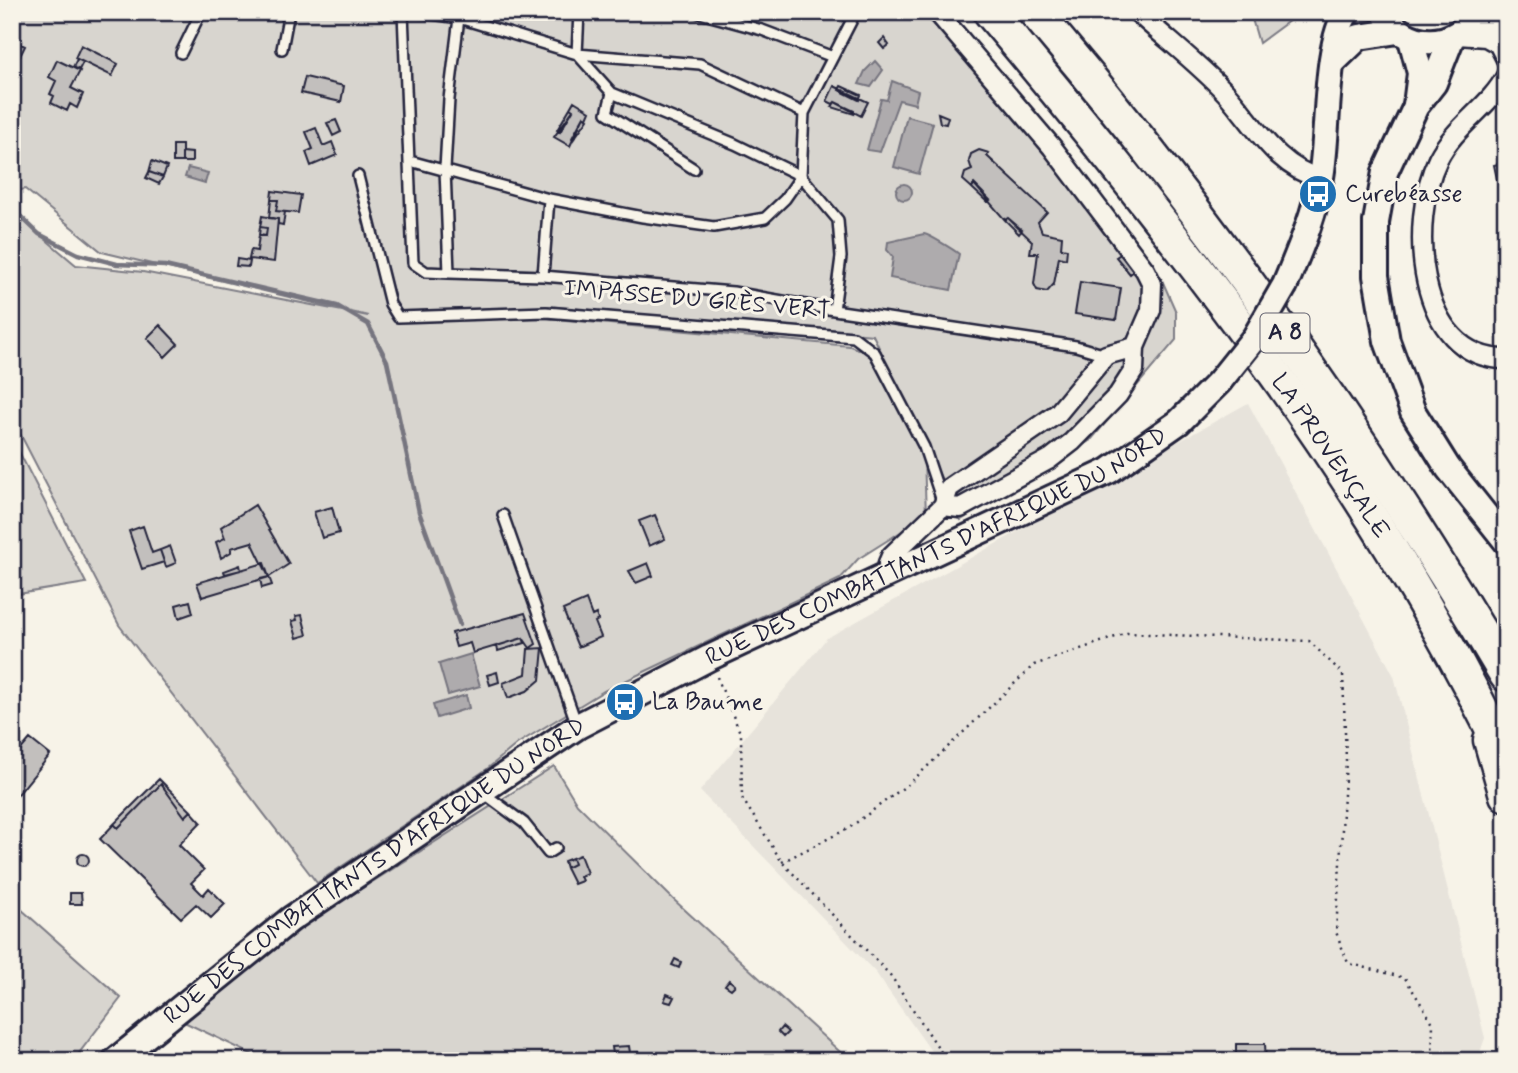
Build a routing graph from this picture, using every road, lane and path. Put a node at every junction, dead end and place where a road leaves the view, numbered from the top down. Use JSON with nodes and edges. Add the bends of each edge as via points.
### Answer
{"nodes":[{"id":1,"x":201,"y":12,"type":"edge"},
{"id":2,"x":289,"y":12,"type":"edge"},
{"id":3,"x":402,"y":12,"type":"edge"},
{"id":4,"x":418,"y":12,"type":"edge"},
{"id":5,"x":579,"y":12,"type":"edge"},
{"id":6,"x":696,"y":12,"type":"edge"},
{"id":7,"x":856,"y":12,"type":"edge"},
{"id":8,"x":937,"y":12,"type":"edge"},
{"id":9,"x":990,"y":12,"type":"edge"},
{"id":10,"x":1035,"y":12,"type":"edge"},
{"id":11,"x":1137,"y":12,"type":"edge"},
{"id":12,"x":1347,"y":12,"type":"edge"},
{"id":13,"x":1479,"y":12,"type":"edge"},
{"id":14,"x":459,"y":18,"type":"junction"},
{"id":15,"x":1397,"y":27,"type":"edge"},
{"id":16,"x":1455,"y":36,"type":"junction"},
{"id":17,"x":282,"y":49,"type":"dead end"},
{"id":18,"x":1502,"y":52,"type":"edge"},
{"id":19,"x":181,"y":53,"type":"dead end"},
{"id":20,"x":578,"y":54,"type":"junction"},
{"id":21,"x":833,"y":57,"type":"junction"},
{"id":22,"x":1334,"y":62,"type":"junction"},
{"id":23,"x":1506,"y":76,"type":"edge"},
{"id":24,"x":612,"y":93,"type":"junction"},
{"id":25,"x":1416,"y":106,"type":"junction"},
{"id":26,"x":804,"y":113,"type":"junction"},
{"id":27,"x":410,"y":161,"type":"junction"},
{"id":28,"x":445,"y":169,"type":"junction"},
{"id":29,"x":694,"y":169,"type":"dead end"},
{"id":30,"x":358,"y":176,"type":"dead end"},
{"id":31,"x":801,"y":176,"type":"junction"},
{"id":32,"x":1321,"y":179,"type":"junction"},
{"id":33,"x":549,"y":199,"type":"junction"},
{"id":34,"x":449,"y":273,"type":"junction"},
{"id":35,"x":543,"y":276,"type":"junction"},
{"id":36,"x":834,"y":310,"type":"junction"},
{"id":37,"x":1135,"y":347,"type":"junction"},
{"id":38,"x":1106,"y":355,"type":"junction"},
{"id":39,"x":1506,"y":359,"type":"edge"},
{"id":40,"x":943,"y":506,"type":"junction"},
{"id":41,"x":503,"y":515,"type":"dead end"},
{"id":42,"x":1506,"y":541,"type":"edge"},
{"id":43,"x":894,"y":574,"type":"junction"},
{"id":44,"x":709,"y":657,"type":"junction"},
{"id":45,"x":1506,"y":675,"type":"edge"},
{"id":46,"x":1479,"y":702,"type":"junction"},
{"id":47,"x":578,"y":726,"type":"junction"},
{"id":48,"x":1506,"y":758,"type":"edge"},
{"id":49,"x":481,"y":790,"type":"junction"},
{"id":50,"x":1506,"y":795,"type":"edge"},
{"id":51,"x":556,"y":848,"type":"dead end"},
{"id":52,"x":782,"y":863,"type":"junction"},
{"id":53,"x":115,"y":1061,"type":"edge"},
{"id":54,"x":947,"y":1061,"type":"edge"},
{"id":55,"x":1432,"y":1061,"type":"edge"}],
"edges":[{"from":1,"to":19,"type":"lane"},
{"from":2,"to":17,"type":"lane"},
{"from":3,"to":27,"type":"lane"},
{"from":4,"to":14,"type":"lane"},
{"from":5,"to":20,"type":"lane"},
{"from":6,"to":21,"type":"lane"},
{"from":7,"to":21,"type":"lane"},
{"from":8,"to":37,"type":"street","via":[[1052,147],[1145,270],[1152,284],[1151,310]]},
{"from":9,"to":46,"type":"highway","name":"LA PROVENÇALE","number":"A 8","via":[[1180,245],[1291,398],[1425,603]]},
{"from":10,"to":45,"type":"highway","name":"LA PROVENÇALE","number":"A 8","via":[[1113,104],[1243,273],[1420,532]]},
{"from":11,"to":32,"type":"street","via":[[1224,92],[1277,155],[1293,168]]},
{"from":12,"to":22,"type":"main road","name":"RUE DES COMBATTANTS D'AFRIQUE DU NORD","via":[[1336,36]]},
{"from":13,"to":16,"type":"main road"},
{"from":13,"to":18,"type":"street"},
{"from":14,"to":20,"type":"lane"},
{"from":14,"to":28,"type":"lane"},
{"from":15,"to":16,"type":"main road","via":[[1432,42]]},
{"from":15,"to":22,"type":"main road","via":[[1359,37]]},
{"from":15,"to":25,"type":"main road","via":[[1419,63]]},
{"from":16,"to":18,"type":"street","via":[[1486,37]]},
{"from":16,"to":25,"type":"main road","via":[[1434,83]]},
{"from":20,"to":24,"type":"lane"},
{"from":20,"to":26,"type":"lane","via":[[701,64]]},
{"from":21,"to":26,"type":"lane"},
{"from":22,"to":32,"type":"main road","name":"RUE DES COMBATTANTS D'AFRIQUE DU NORD"},
{"from":23,"to":39,"type":"street","via":[[1447,142],[1428,185],[1423,219],[1426,267],[1441,323],[1465,349]]},
{"from":24,"to":29,"type":"lane","via":[[607,113]]},
{"from":24,"to":31,"type":"lane"},
{"from":25,"to":42,"type":"main road","via":[[1385,172],[1378,199],[1374,248],[1380,313],[1413,412],[1448,468]]},
{"from":26,"to":31,"type":"lane"},
{"from":27,"to":28,"type":"lane"},
{"from":27,"to":34,"type":"lane","via":[[413,263],[426,272]]},
{"from":28,"to":33,"type":"lane"},
{"from":28,"to":34,"type":"lane"},
{"from":30,"to":40,"type":"lane","name":"IMPASSE DU GRÈS VERT","via":[[390,304],[398,317],[546,312],[854,337],[875,353],[924,447]]},
{"from":31,"to":33,"type":"lane","via":[[765,218],[714,227]]},
{"from":31,"to":36,"type":"lane","via":[[838,220],[841,257]]},
{"from":32,"to":43,"type":"main road","name":"RUE DES COMBATTANTS D'AFRIQUE DU NORD","bridge":true,"via":[[1285,285],[1255,337],[1179,422],[1110,471]]},
{"from":33,"to":35,"type":"lane"},
{"from":34,"to":35,"type":"lane"},
{"from":35,"to":36,"type":"lane","via":[[733,292]]},
{"from":36,"to":38,"type":"lane","via":[[1064,344]]},
{"from":37,"to":38,"type":"street"},
{"from":37,"to":40,"type":"street","via":[[1134,370],[1118,395],[1072,442],[1051,459],[960,508]]},
{"from":38,"to":40,"type":"street","via":[[1058,413],[949,488]]},
{"from":40,"to":43,"type":"street","via":[[891,556],[888,563]]},
{"from":41,"to":47,"type":"lane"},
{"from":43,"to":44,"type":"main road","name":"RUE DES COMBATTANTS D'AFRIQUE DU NORD"},
{"from":44,"to":47,"type":"main road","name":"RUE DES COMBATTANTS D'AFRIQUE DU NORD"},
{"from":44,"to":52,"type":"path","via":[[741,735],[742,798]]},
{"from":46,"to":48,"type":"highway","name":"LA PROVENÇALE","number":"A 8"},
{"from":46,"to":50,"type":"highway"},
{"from":47,"to":49,"type":"main road","name":"RUE DES COMBATTANTS D'AFRIQUE DU NORD"},
{"from":49,"to":51,"type":"lane","via":[[524,823],[548,853]]},
{"from":49,"to":53,"type":"main road","name":"RUE DES COMBATTANTS D'AFRIQUE DU NORD","via":[[291,919]]},
{"from":52,"to":54,"type":"path","via":[[891,976]]},
{"from":52,"to":55,"type":"path","via":[[849,828],[911,782],[1034,665],[1127,633],[1309,641],[1343,674],[1346,760],[1336,932],[1348,963],[1405,978],[1433,1023]]}]}
